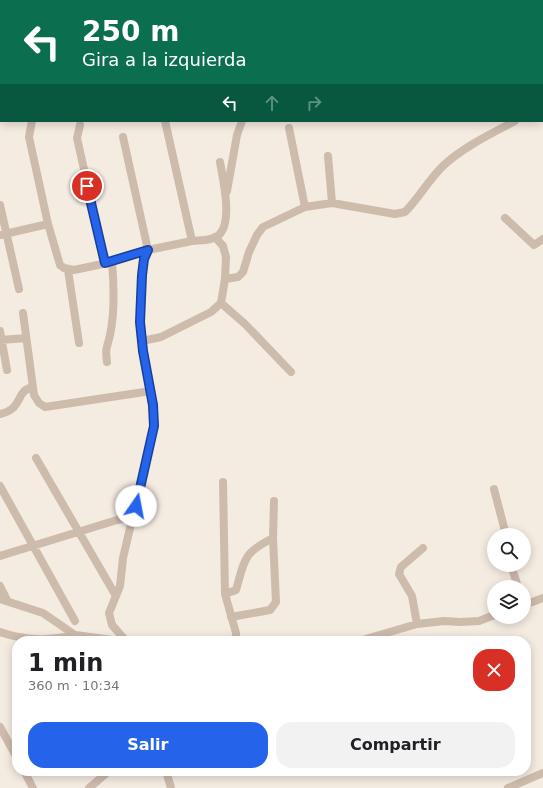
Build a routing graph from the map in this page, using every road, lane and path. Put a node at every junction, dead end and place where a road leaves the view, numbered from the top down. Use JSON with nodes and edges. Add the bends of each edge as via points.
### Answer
{"nodes":[{"id":1,"x":32,"y":122,"type":"edge"},
{"id":2,"x":165,"y":122,"type":"edge"},
{"id":3,"x":242,"y":122,"type":"edge"},
{"id":4,"x":513,"y":122,"type":"edge"},
{"id":5,"x":80,"y":125,"type":"dead end"},
{"id":6,"x":289,"y":128,"type":"dead end"},
{"id":7,"x":122,"y":137,"type":"dead end"},
{"id":8,"x":328,"y":156,"type":"dead end"},
{"id":9,"x":220,"y":162,"type":"dead end"},
{"id":10,"x":225,"y":197,"type":"junction"},
{"id":11,"x":332,"y":203,"type":"junction"},
{"id":12,"x":0,"y":204,"type":"edge"},
{"id":13,"x":306,"y":207,"type":"junction"},
{"id":14,"x":505,"y":218,"type":"dead end"},
{"id":15,"x":48,"y":224,"type":"junction"},
{"id":16,"x":4,"y":234,"type":"edge"},
{"id":17,"x":215,"y":237,"type":"junction"},
{"id":18,"x":543,"y":239,"type":"edge"},
{"id":19,"x":192,"y":241,"type":"junction"},
{"id":20,"x":148,"y":250,"type":"junction"},
{"id":21,"x":108,"y":262,"type":"junction"},
{"id":22,"x":68,"y":270,"type":"junction"},
{"id":23,"x":225,"y":278,"type":"junction"},
{"id":24,"x":19,"y":290,"type":"dead end"},
{"id":25,"x":221,"y":303,"type":"junction"},
{"id":26,"x":23,"y":313,"type":"dead end"},
{"id":27,"x":0,"y":331,"type":"edge"},
{"id":28,"x":26,"y":338,"type":"junction"},
{"id":29,"x":1,"y":340,"type":"junction"},
{"id":30,"x":142,"y":341,"type":"junction"},
{"id":31,"x":79,"y":343,"type":"dead end"},
{"id":32,"x":107,"y":362,"type":"dead end"},
{"id":33,"x":7,"y":370,"type":"dead end"},
{"id":34,"x":291,"y":372,"type":"dead end"},
{"id":35,"x":33,"y":387,"type":"junction"},
{"id":36,"x":151,"y":391,"type":"junction"},
{"id":37,"x":0,"y":414,"type":"edge"},
{"id":38,"x":36,"y":458,"type":"dead end"},
{"id":39,"x":223,"y":482,"type":"dead end"},
{"id":40,"x":0,"y":486,"type":"edge"},
{"id":41,"x":494,"y":489,"type":"dead end"},
{"id":42,"x":274,"y":501,"type":"dead end"},
{"id":43,"x":133,"y":517,"type":"junction"},
{"id":44,"x":504,"y":528,"type":"edge"},
{"id":45,"x":80,"y":531,"type":"junction"},
{"id":46,"x":273,"y":538,"type":"junction"},
{"id":47,"x":33,"y":547,"type":"junction"},
{"id":48,"x":423,"y":548,"type":"dead end"},
{"id":49,"x":0,"y":556,"type":"edge"},
{"id":50,"x":0,"y":586,"type":"edge"},
{"id":51,"x":225,"y":594,"type":"junction"},
{"id":52,"x":116,"y":596,"type":"junction"},
{"id":53,"x":543,"y":598,"type":"edge"},
{"id":54,"x":3,"y":600,"type":"edge"},
{"id":55,"x":531,"y":602,"type":"edge"},
{"id":56,"x":232,"y":617,"type":"junction"},
{"id":57,"x":487,"y":618,"type":"edge"},
{"id":58,"x":75,"y":622,"type":"dead end"},
{"id":59,"x":417,"y":624,"type":"junction"},
{"id":60,"x":0,"y":632,"type":"edge"},
{"id":61,"x":75,"y":635,"type":"junction"},
{"id":62,"x":15,"y":636,"type":"edge"},
{"id":63,"x":71,"y":636,"type":"edge"},
{"id":64,"x":82,"y":636,"type":"edge"},
{"id":65,"x":122,"y":636,"type":"edge"},
{"id":66,"x":235,"y":636,"type":"edge"},
{"id":67,"x":387,"y":636,"type":"edge"},
{"id":68,"x":0,"y":727,"type":"edge"},
{"id":69,"x":12,"y":749,"type":"edge"},
{"id":70,"x":543,"y":773,"type":"edge"},
{"id":71,"x":27,"y":776,"type":"edge"},
{"id":72,"x":103,"y":776,"type":"edge"},
{"id":73,"x":167,"y":776,"type":"edge"},
{"id":74,"x":33,"y":788,"type":"edge"},
{"id":75,"x":89,"y":788,"type":"edge"},
{"id":76,"x":171,"y":788,"type":"edge"},
{"id":77,"x":508,"y":788,"type":"edge"}],
"edges":[{"from":1,"to":15,"type":"street","via":[[30,137]]},
{"from":2,"to":19,"type":"street"},
{"from":3,"to":10,"type":"street"},
{"from":4,"to":11,"type":"street","via":[[452,158],[437,172],[405,212],[395,214]]},
{"from":5,"to":21,"type":"street","via":[[77,138]]},
{"from":6,"to":13,"type":"street"},
{"from":7,"to":20,"type":"street"},
{"from":8,"to":11,"type":"street"},
{"from":9,"to":10,"type":"street"},
{"from":10,"to":17,"type":"street","via":[[224,225]]},
{"from":11,"to":13,"type":"street"},
{"from":12,"to":16,"type":"street"},
{"from":13,"to":23,"type":"street","via":[[263,228],[257,234],[243,272],[238,277]]},
{"from":14,"to":18,"type":"street","via":[[534,245]]},
{"from":15,"to":16,"type":"street"},
{"from":15,"to":22,"type":"street","via":[[60,265]]},
{"from":16,"to":24,"type":"street"},
{"from":17,"to":19,"type":"street"},
{"from":17,"to":23,"type":"street","via":[[223,246],[226,256]]},
{"from":19,"to":20,"type":"street"},
{"from":20,"to":21,"type":"street"},
{"from":20,"to":30,"type":"street","via":[[142,275]]},
{"from":21,"to":22,"type":"street"},
{"from":21,"to":32,"type":"street","via":[[114,284],[110,336],[105,349]]},
{"from":22,"to":31,"type":"street"},
{"from":23,"to":25,"type":"street"},
{"from":25,"to":30,"type":"street","via":[[211,312],[161,337]]},
{"from":25,"to":34,"type":"street","via":[[246,324]]},
{"from":26,"to":28,"type":"street"},
{"from":27,"to":29,"type":"street"},
{"from":28,"to":29,"type":"street"},
{"from":28,"to":35,"type":"street"},
{"from":29,"to":33,"type":"street"},
{"from":30,"to":36,"type":"street"},
{"from":35,"to":36,"type":"street","via":[[37,400],[45,407]]},
{"from":35,"to":37,"type":"street","via":[[22,393],[12,410]]},
{"from":36,"to":43,"type":"street","via":[[154,432]]},
{"from":38,"to":45,"type":"street"},
{"from":39,"to":51,"type":"street"},
{"from":40,"to":47,"type":"street"},
{"from":41,"to":44,"type":"street"},
{"from":42,"to":46,"type":"street"},
{"from":43,"to":45,"type":"street"},
{"from":43,"to":52,"type":"street"},
{"from":45,"to":47,"type":"street"},
{"from":45,"to":52,"type":"street"},
{"from":46,"to":51,"type":"street","via":[[247,555],[236,590]]},
{"from":46,"to":56,"type":"street","via":[[276,602],[274,607]]},
{"from":47,"to":49,"type":"street"},
{"from":47,"to":58,"type":"street"},
{"from":48,"to":59,"type":"street","via":[[401,567],[399,574],[412,596]]},
{"from":50,"to":54,"type":"street"},
{"from":51,"to":56,"type":"street"},
{"from":52,"to":65,"type":"street","via":[[110,608],[110,617],[112,625]]},
{"from":53,"to":55,"type":"street"},
{"from":54,"to":61,"type":"street","via":[[43,613]]},
{"from":56,"to":66,"type":"street"},
{"from":57,"to":59,"type":"street","via":[[479,621]]},
{"from":59,"to":67,"type":"street"},
{"from":60,"to":62,"type":"street"},
{"from":61,"to":63,"type":"street"},
{"from":61,"to":64,"type":"street"},
{"from":68,"to":69,"type":"street"},
{"from":70,"to":77,"type":"street"},
{"from":71,"to":74,"type":"street"},
{"from":72,"to":75,"type":"street"},
{"from":73,"to":76,"type":"street"}]}
